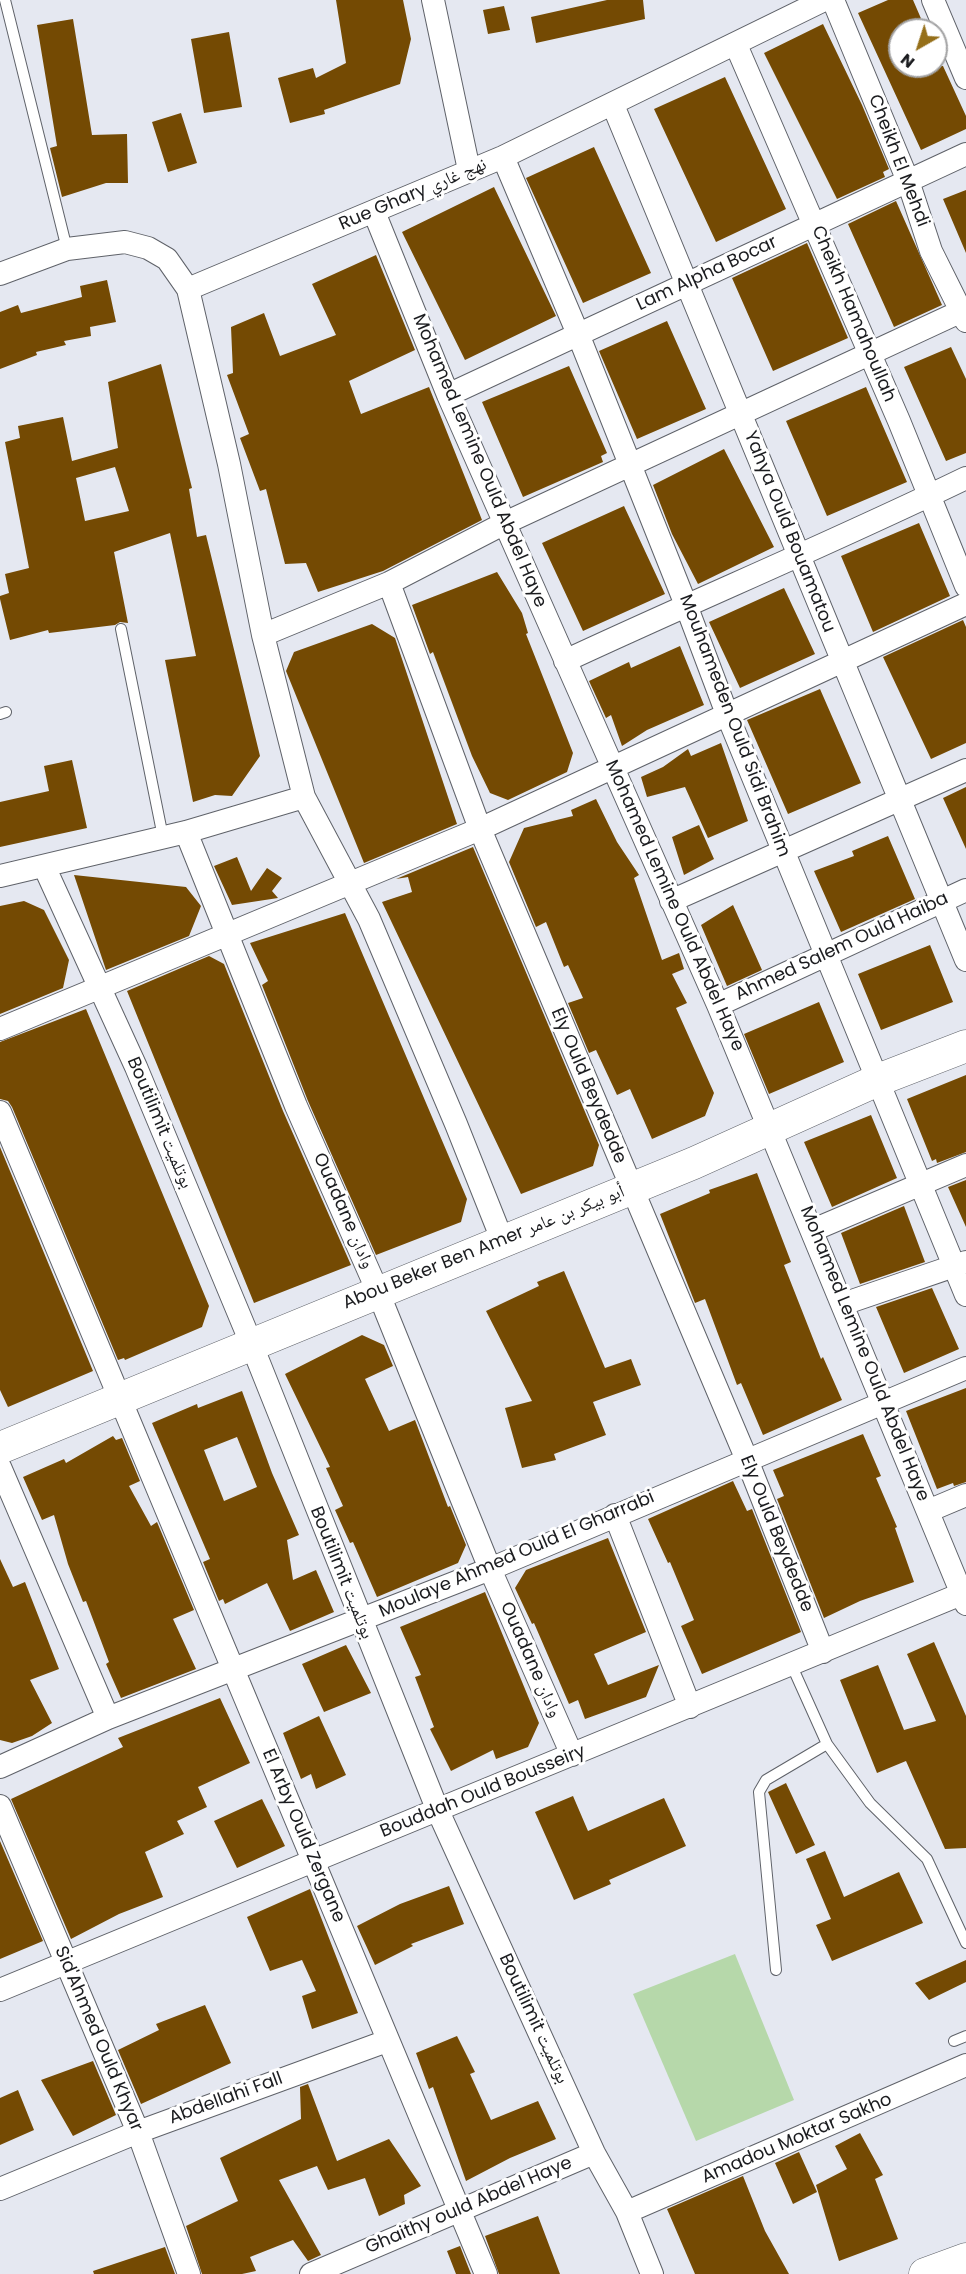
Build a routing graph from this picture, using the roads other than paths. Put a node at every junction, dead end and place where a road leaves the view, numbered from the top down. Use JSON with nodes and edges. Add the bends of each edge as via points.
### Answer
{"nodes":[{"id":1,"x":5,"y":0,"type":"edge"},
{"id":2,"x":433,"y":0,"type":"edge"},
{"id":3,"x":824,"y":0,"type":"edge"},
{"id":4,"x":833,"y":0,"type":"edge"},
{"id":5,"x":933,"y":0,"type":"edge"},
{"id":6,"x":736,"y":45,"type":"junction"},
{"id":7,"x":966,"y":78,"type":"edge"},
{"id":8,"x":613,"y":105,"type":"junction"},
{"id":9,"x":966,"y":154,"type":"edge"},
{"id":10,"x":502,"y":157,"type":"junction"},
{"id":11,"x":469,"y":170,"type":"junction"},
{"id":12,"x":908,"y":181,"type":"junction"},
{"id":13,"x":374,"y":212,"type":"junction"},
{"id":14,"x":814,"y":224,"type":"junction"},
{"id":15,"x":68,"y":249,"type":"junction"},
{"id":16,"x":0,"y":274,"type":"edge"},
{"id":17,"x":686,"y":283,"type":"junction"},
{"id":18,"x":188,"y":289,"type":"junction"},
{"id":19,"x":965,"y":314,"type":"edge"},
{"id":20,"x":578,"y":334,"type":"junction"},
{"id":21,"x":869,"y":355,"type":"junction"},
{"id":22,"x":448,"y":395,"type":"junction"},
{"id":23,"x":740,"y":414,"type":"junction"},
{"id":24,"x":631,"y":465,"type":"junction"},
{"id":25,"x":966,"y":478,"type":"edge"},
{"id":26,"x":928,"y":497,"type":"junction"},
{"id":27,"x":505,"y":523,"type":"junction"},
{"id":28,"x":800,"y":558,"type":"junction"},
{"id":29,"x":389,"y":583,"type":"junction"},
{"id":30,"x":966,"y":586,"type":"edge"},
{"id":31,"x":966,"y":604,"type":"edge"},
{"id":32,"x":686,"y":605,"type":"junction"},
{"id":33,"x":121,"y":629,"type":"dead end"},
{"id":34,"x":262,"y":635,"type":"junction"},
{"id":35,"x":566,"y":661,"type":"junction"},
{"id":36,"x":843,"y":661,"type":"junction"},
{"id":37,"x":727,"y":714,"type":"junction"},
{"id":38,"x":612,"y":768,"type":"junction"},
{"id":39,"x":966,"y":770,"type":"edge"},
{"id":40,"x":304,"y":797,"type":"junction"},
{"id":41,"x":900,"y":799,"type":"junction"},
{"id":42,"x":480,"y":830,"type":"junction"},
{"id":43,"x":186,"y":832,"type":"junction"},
{"id":44,"x":163,"y":837,"type":"junction"},
{"id":45,"x":783,"y":851,"type":"junction"},
{"id":46,"x":44,"y":866,"type":"junction"},
{"id":47,"x":0,"y":876,"type":"edge"},
{"id":48,"x":351,"y":882,"type":"junction"},
{"id":49,"x":966,"y":890,"type":"edge"},
{"id":50,"x":671,"y":901,"type":"junction"},
{"id":51,"x":942,"y":901,"type":"junction"},
{"id":52,"x":226,"y":935,"type":"junction"},
{"id":53,"x":826,"y":954,"type":"junction"},
{"id":54,"x":966,"y":960,"type":"edge"},
{"id":55,"x":98,"y":987,"type":"junction"},
{"id":56,"x":718,"y":1005,"type":"junction"},
{"id":57,"x":0,"y":1029,"type":"edge"},
{"id":58,"x":966,"y":1046,"type":"edge"},
{"id":59,"x":878,"y":1080,"type":"junction"},
{"id":60,"x":0,"y":1112,"type":"edge"},
{"id":61,"x":770,"y":1128,"type":"junction"},
{"id":62,"x":966,"y":1166,"type":"edge"},
{"id":63,"x":921,"y":1184,"type":"junction"},
{"id":64,"x":631,"y":1188,"type":"junction"},
{"id":65,"x":813,"y":1230,"type":"junction"},
{"id":66,"x":502,"y":1242,"type":"junction"},
{"id":67,"x":960,"y":1265,"type":"edge"},
{"id":68,"x":378,"y":1292,"type":"junction"},
{"id":69,"x":966,"y":1295,"type":"edge"},
{"id":70,"x":843,"y":1304,"type":"junction"},
{"id":71,"x":251,"y":1343,"type":"junction"},
{"id":72,"x":966,"y":1368,"type":"edge"},
{"id":73,"x":119,"y":1398,"type":"junction"},
{"id":74,"x":884,"y":1404,"type":"junction"},
{"id":75,"x":0,"y":1448,"type":"edge"},
{"id":76,"x":747,"y":1460,"type":"junction"},
{"id":77,"x":0,"y":1467,"type":"edge"},
{"id":78,"x":966,"y":1495,"type":"edge"},
{"id":79,"x":928,"y":1511,"type":"junction"},
{"id":80,"x":615,"y":1515,"type":"junction"},
{"id":81,"x":490,"y":1569,"type":"junction"},
{"id":82,"x":965,"y":1596,"type":"edge"},
{"id":83,"x":360,"y":1620,"type":"junction"},
{"id":84,"x":823,"y":1652,"type":"junction"},
{"id":85,"x":791,"y":1664,"type":"junction"},
{"id":86,"x":232,"y":1668,"type":"junction"},
{"id":87,"x":690,"y":1707,"type":"junction"},
{"id":88,"x":108,"y":1718,"type":"junction"},
{"id":89,"x":827,"y":1744,"type":"junction"},
{"id":90,"x":572,"y":1755,"type":"junction"},
{"id":91,"x":0,"y":1767,"type":"edge"},
{"id":92,"x":0,"y":1806,"type":"edge"},
{"id":93,"x":438,"y":1811,"type":"junction"},
{"id":94,"x":314,"y":1860,"type":"junction"},
{"id":95,"x":966,"y":1943,"type":"edge"},
{"id":96,"x":67,"y":1962,"type":"junction"},
{"id":97,"x":776,"y":1970,"type":"dead end"},
{"id":98,"x":0,"y":1990,"type":"edge"},
{"id":99,"x":966,"y":2036,"type":"edge"},
{"id":100,"x":387,"y":2041,"type":"junction"},
{"id":101,"x":954,"y":2041,"type":"dead end"},
{"id":102,"x":966,"y":2065,"type":"edge"},
{"id":103,"x":138,"y":2132,"type":"junction"},
{"id":104,"x":594,"y":2153,"type":"junction"},
{"id":105,"x":0,"y":2189,"type":"edge"},
{"id":106,"x":461,"y":2209,"type":"junction"},
{"id":107,"x":627,"y":2212,"type":"junction"},
{"id":108,"x":966,"y":2259,"type":"edge"},
{"id":109,"x":189,"y":2274,"type":"edge"},
{"id":110,"x":312,"y":2274,"type":"edge"},
{"id":111,"x":486,"y":2274,"type":"edge"},
{"id":112,"x":652,"y":2274,"type":"edge"},
{"id":113,"x":926,"y":2274,"type":"edge"}],
"edges":[{"from":1,"to":15,"type":"lane"},
{"from":2,"to":11,"type":"street"},
{"from":3,"to":6,"type":"street","name":"Rue Ghary نهج غاري"},
{"from":4,"to":12,"type":"street","name":"Cheikh El Mehdi"},
{"from":5,"to":7,"type":"street"},
{"from":6,"to":8,"type":"street","name":"Rue Ghary نهج غاري"},
{"from":6,"to":14,"type":"street","name":"Cheikh Hamahoullah"},
{"from":8,"to":10,"type":"street","name":"Rue Ghary نهج غاري"},
{"from":8,"to":17,"type":"street","name":"Yahya Ould Bouamatou"},
{"from":9,"to":12,"type":"street","name":"Lam Alpha Bocar"},
{"from":10,"to":11,"type":"street","name":"Rue Ghary نهج غاري"},
{"from":10,"to":20,"type":"street","name":"Mouhameden Ould Sidi Brahim"},
{"from":11,"to":13,"type":"street","name":"Rue Ghary نهج غاري"},
{"from":12,"to":14,"type":"street","name":"Lam Alpha Bocar"},
{"from":12,"to":19,"type":"street","name":"Cheikh El Mehdi","via":[[932,250]]},
{"from":13,"to":18,"type":"street","name":"Rue Ghary نهج غاري"},
{"from":13,"to":22,"type":"street","name":"Mohamed Lemine Ould Abdel Haye"},
{"from":14,"to":17,"type":"street","name":"Lam Alpha Bocar"},
{"from":14,"to":21,"type":"street","name":"Cheikh Hamahoullah"},
{"from":15,"to":16,"type":"street"},
{"from":15,"to":18,"type":"street","via":[[125,242],[148,248],[167,259]]},
{"from":17,"to":20,"type":"street","name":"Lam Alpha Bocar"},
{"from":17,"to":23,"type":"street","name":"Yahya Ould Bouamatou"},
{"from":18,"to":34,"type":"street","via":[[227,453]]},
{"from":19,"to":21,"type":"street"},
{"from":20,"to":22,"type":"street","name":"Lam Alpha Bocar"},
{"from":20,"to":24,"type":"street","name":"Mouhameden Ould Sidi Brahim"},
{"from":21,"to":23,"type":"street"},
{"from":21,"to":26,"type":"street","name":"Cheikh Hamahoullah"},
{"from":22,"to":27,"type":"street","name":"Mohamed Lemine Ould Abdel Haye"},
{"from":23,"to":24,"type":"street"},
{"from":23,"to":28,"type":"street","name":"Yahya Ould Bouamatou"},
{"from":24,"to":27,"type":"street"},
{"from":24,"to":32,"type":"street","name":"Mouhameden Ould Sidi Brahim"},
{"from":25,"to":26,"type":"street"},
{"from":26,"to":28,"type":"street"},
{"from":26,"to":30,"type":"street","name":"Cheikh Hamahoullah"},
{"from":27,"to":29,"type":"street"},
{"from":27,"to":35,"type":"street","name":"Mohamed Lemine Ould Abdel Haye"},
{"from":28,"to":32,"type":"street"},
{"from":28,"to":36,"type":"street","name":"Yahya Ould Bouamatou"},
{"from":29,"to":34,"type":"street"},
{"from":29,"to":42,"type":"street","name":"Ely Ould Beydedde"},
{"from":31,"to":36,"type":"street"},
{"from":32,"to":35,"type":"street"},
{"from":32,"to":37,"type":"street","name":"Mouhameden Ould Sidi Brahim"},
{"from":33,"to":44,"type":"lane"},
{"from":34,"to":40,"type":"street"},
{"from":35,"to":38,"type":"street","name":"Mohamed Lemine Ould Abdel Haye"},
{"from":36,"to":37,"type":"street"},
{"from":36,"to":41,"type":"street","name":"Yahya Ould Bouamatou"},
{"from":37,"to":38,"type":"street"},
{"from":37,"to":45,"type":"street","name":"Mouhameden Ould Sidi Brahim"},
{"from":38,"to":42,"type":"street"},
{"from":38,"to":50,"type":"street","name":"Mohamed Lemine Ould Abdel Haye"},
{"from":39,"to":41,"type":"street"},
{"from":40,"to":43,"type":"street"},
{"from":40,"to":48,"type":"street"},
{"from":41,"to":45,"type":"street"},
{"from":41,"to":51,"type":"street","name":"Yahya Ould Bouamatou"},
{"from":42,"to":48,"type":"street"},
{"from":42,"to":64,"type":"street","name":"Ely Ould Beydedde"},
{"from":43,"to":44,"type":"street"},
{"from":43,"to":52,"type":"street","name":"Ouadane وادان"},
{"from":44,"to":46,"type":"street"},
{"from":45,"to":50,"type":"street"},
{"from":45,"to":53,"type":"street","name":"Mouhameden Ould Sidi Brahim"},
{"from":46,"to":47,"type":"street"},
{"from":46,"to":55,"type":"street","name":"Boutilimit بوتلميت"},
{"from":48,"to":52,"type":"street"},
{"from":48,"to":66,"type":"street","via":[[456,1124]]},
{"from":49,"to":51,"type":"street","name":"Ahmed Salem Ould Haiba"},
{"from":50,"to":56,"type":"street","name":"Mohamed Lemine Ould Abdel Haye"},
{"from":51,"to":53,"type":"street","name":"Ahmed Salem Ould Haiba"},
{"from":51,"to":54,"type":"street","name":"Yahya Ould Bouamatou"},
{"from":52,"to":55,"type":"street"},
{"from":52,"to":68,"type":"street","name":"Ouadane وادان"},
{"from":53,"to":56,"type":"street","name":"Ahmed Salem Ould Haiba"},
{"from":53,"to":59,"type":"street","name":"Mouhameden Ould Sidi Brahim"},
{"from":55,"to":57,"type":"street"},
{"from":55,"to":71,"type":"street","name":"Boutilimit بوتلميت","via":[[136,1067]]},
{"from":56,"to":61,"type":"street","name":"Mohamed Lemine Ould Abdel Haye"},
{"from":58,"to":59,"type":"street","name":"Abou Beker Ben Amer أبو بيكر بن عامر"},
{"from":59,"to":61,"type":"street","name":"Abou Beker Ben Amer أبو بيكر بن عامر"},
{"from":59,"to":63,"type":"street","name":"Mouhameden Ould Sidi Brahim"},
{"from":60,"to":73,"type":"street","name":"El Arby Ould Zergane"},
{"from":61,"to":64,"type":"street","name":"Abou Beker Ben Amer أبو بيكر بن عامر"},
{"from":61,"to":65,"type":"street","name":"Mohamed Lemine Ould Abdel Haye"},
{"from":62,"to":63,"type":"street"},
{"from":63,"to":65,"type":"street"},
{"from":63,"to":67,"type":"street","name":"Mouhameden Ould Sidi Brahim"},
{"from":64,"to":66,"type":"street","name":"Abou Beker Ben Amer أبو بيكر بن عامر"},
{"from":64,"to":76,"type":"street","name":"Ely Ould Beydedde"},
{"from":65,"to":70,"type":"street","name":"Mohamed Lemine Ould Abdel Haye"},
{"from":66,"to":68,"type":"street","name":"Abou Beker Ben Amer أبو بيكر بن عامر"},
{"from":67,"to":69,"type":"street","name":"Mouhameden Ould Sidi Brahim"},
{"from":67,"to":70,"type":"street"},
{"from":68,"to":71,"type":"street","name":"Abou Beker Ben Amer أبو بيكر بن عامر"},
{"from":68,"to":81,"type":"street","name":"Ouadane وادان"},
{"from":70,"to":74,"type":"street","name":"Mohamed Lemine Ould Abdel Haye"},
{"from":71,"to":73,"type":"street","name":"Abou Beker Ben Amer أبو بيكر بن عامر"},
{"from":71,"to":83,"type":"street","name":"Boutilimit بوتلميت"},
{"from":72,"to":74,"type":"street","name":"Moulaye Ahmed Ould El Gharrabi"},
{"from":73,"to":75,"type":"street","name":"Abou Beker Ben Amer أبو بيكر بن عامر"},
{"from":73,"to":86,"type":"street","name":"El Arby Ould Zergane"},
{"from":74,"to":76,"type":"street","name":"Moulaye Ahmed Ould El Gharrabi"},
{"from":74,"to":79,"type":"street","name":"Mohamed Lemine Ould Abdel Haye"},
{"from":76,"to":80,"type":"street","name":"Moulaye Ahmed Ould El Gharrabi"},
{"from":76,"to":84,"type":"street","name":"Ely Ould Beydedde"},
{"from":77,"to":88,"type":"street"},
{"from":78,"to":79,"type":"street"},
{"from":79,"to":82,"type":"street","name":"Mohamed Lemine Ould Abdel Haye"},
{"from":80,"to":81,"type":"street","name":"Moulaye Ahmed Ould El Gharrabi"},
{"from":80,"to":87,"type":"street"},
{"from":81,"to":83,"type":"street","name":"Moulaye Ahmed Ould El Gharrabi"},
{"from":81,"to":90,"type":"street","name":"Ouadane وادان"},
{"from":82,"to":84,"type":"street","name":"Bouddah Ould Bousseiry"},
{"from":83,"to":86,"type":"street","name":"Moulaye Ahmed Ould El Gharrabi"},
{"from":83,"to":93,"type":"street","name":"Boutilimit بوتلميت"},
{"from":84,"to":85,"type":"street","name":"Bouddah Ould Bousseiry"},
{"from":85,"to":87,"type":"street","name":"Bouddah Ould Bousseiry"},
{"from":85,"to":89,"type":"lane"},
{"from":86,"to":88,"type":"street","name":"Moulaye Ahmed Ould El Gharrabi"},
{"from":86,"to":94,"type":"street","name":"El Arby Ould Zergane"},
{"from":87,"to":90,"type":"street","name":"Bouddah Ould Bousseiry"},
{"from":88,"to":91,"type":"street","name":"Moulaye Ahmed Ould El Gharrabi"},
{"from":89,"to":95,"type":"lane","via":[[870,1803],[927,1859]]},
{"from":89,"to":97,"type":"lane","via":[[766,1780],[759,1792]]},
{"from":90,"to":93,"type":"street","name":"Bouddah Ould Bousseiry"},
{"from":92,"to":96,"type":"street","name":"Sid'Ahmed Ould Khyar"},
{"from":93,"to":94,"type":"street","name":"Bouddah Ould Bousseiry"},
{"from":93,"to":104,"type":"street","name":"Boutilimit بوتلميت"},
{"from":94,"to":96,"type":"street","name":"Bouddah Ould Bousseiry"},
{"from":94,"to":100,"type":"street","name":"El Arby Ould Zergane"},
{"from":96,"to":98,"type":"street","name":"Bouddah Ould Bousseiry"},
{"from":96,"to":103,"type":"street","name":"Sid'Ahmed Ould Khyar"},
{"from":99,"to":101,"type":"lane"},
{"from":100,"to":103,"type":"street","name":"Abdellahi Fall"},
{"from":100,"to":106,"type":"street","name":"El Arby Ould Zergane"},
{"from":102,"to":107,"type":"street","name":"Amadou Moktar Sakho"},
{"from":103,"to":105,"type":"street","name":"Abdellahi Fall"},
{"from":103,"to":109,"type":"street","name":"Sid'Ahmed Ould Khyar"},
{"from":104,"to":106,"type":"street","name":"Ghaithy ould Abdel Haye"},
{"from":104,"to":107,"type":"street","name":"Boutilimit بوتلميت"},
{"from":106,"to":110,"type":"street","name":"Ghaithy ould Abdel Haye"},
{"from":106,"to":111,"type":"street","name":"El Arby Ould Zergane"},
{"from":107,"to":112,"type":"street","name":"Boutilimit بوتلميت"},
{"from":108,"to":113,"type":"street"}]}
